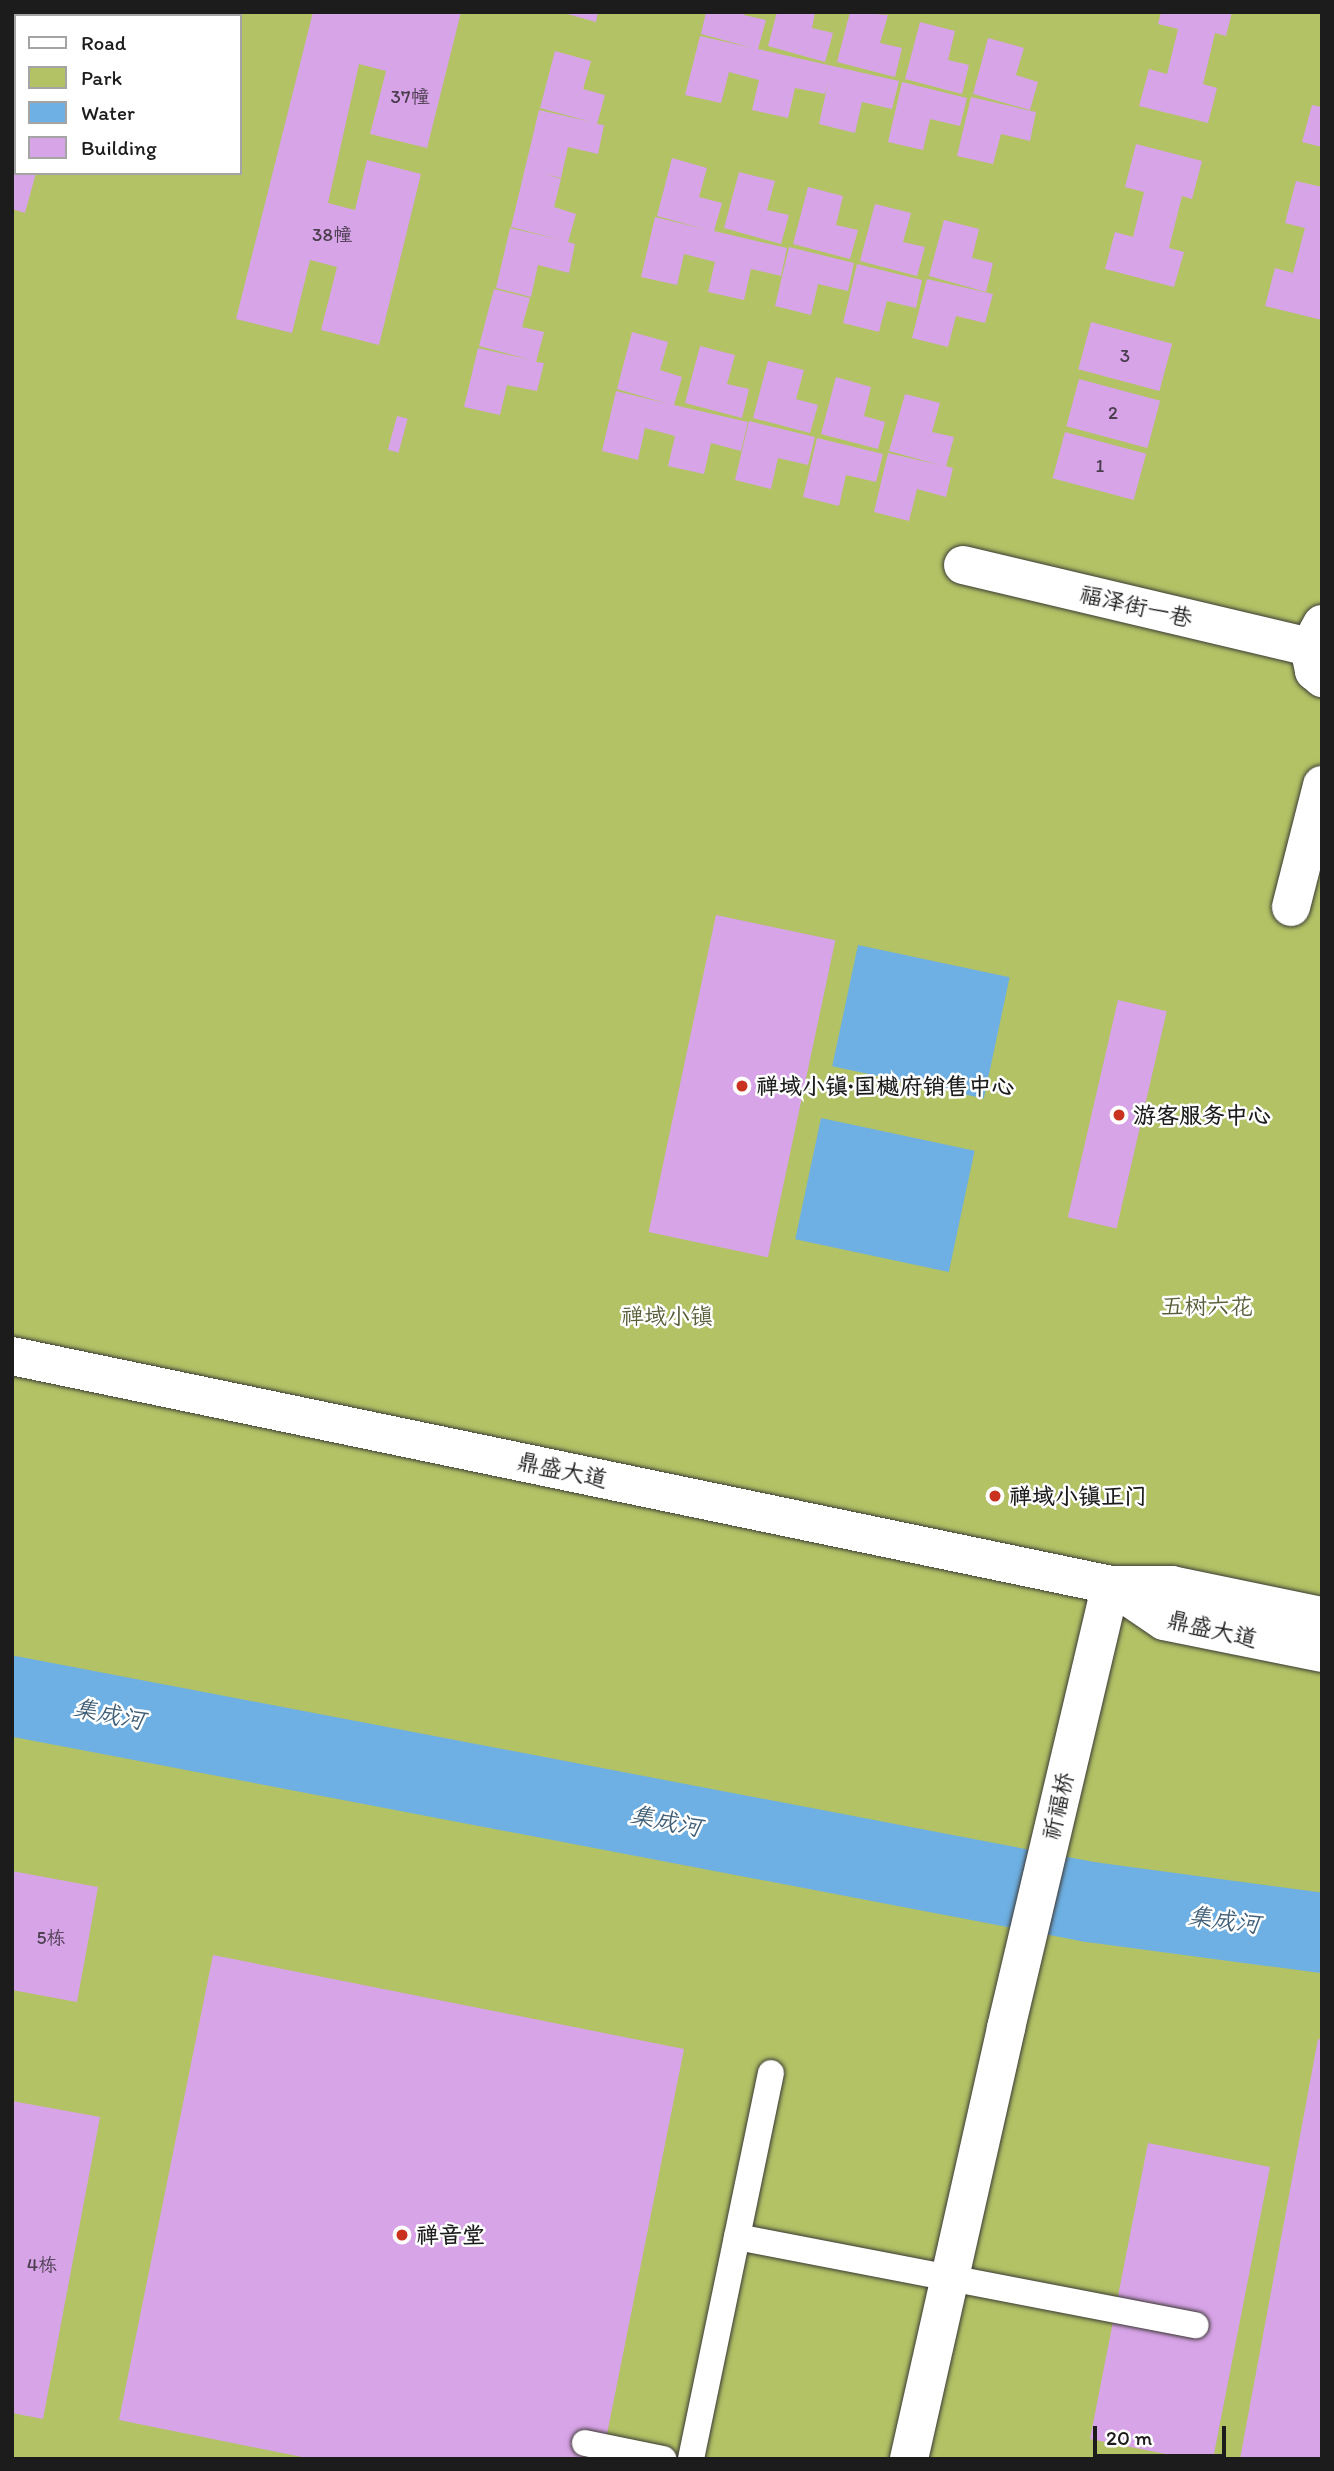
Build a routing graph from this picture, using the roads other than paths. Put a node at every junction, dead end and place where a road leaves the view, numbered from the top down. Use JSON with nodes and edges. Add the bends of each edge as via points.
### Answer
{"nodes":[{"id":1,"x":963,"y":565,"type":"dead end"},
{"id":2,"x":1317,"y":650,"type":"edge"},
{"id":3,"x":1322,"y":785,"type":"edge"},
{"id":4,"x":1291,"y":907,"type":"dead end"},
{"id":5,"x":12,"y":1356,"type":"edge"},
{"id":6,"x":1111,"y":1585,"type":"junction"},
{"id":7,"x":1322,"y":1616,"type":"edge"},
{"id":8,"x":1322,"y":1653,"type":"edge"},
{"id":9,"x":771,"y":2073,"type":"dead end"},
{"id":10,"x":737,"y":2237,"type":"junction"},
{"id":11,"x":950,"y":2278,"type":"junction"},
{"id":12,"x":1196,"y":2325,"type":"dead end"},
{"id":13,"x":585,"y":2443,"type":"dead end"},
{"id":14,"x":663,"y":2459,"type":"edge"},
{"id":15,"x":691,"y":2459,"type":"edge"},
{"id":16,"x":909,"y":2459,"type":"edge"}],
"edges":[{"from":1,"to":2,"type":"street","name":"福泽街一巷"},
{"from":3,"to":4,"type":"street"},
{"from":5,"to":6,"type":"street","name":"鼎盛大道"},
{"from":6,"to":7,"type":"street","name":"鼎盛大道","via":[[1172,1585]]},
{"from":6,"to":8,"type":"street","name":"鼎盛大道","via":[[1164,1621]]},
{"from":6,"to":11,"type":"street","name":"祈福桥"},
{"from":9,"to":10,"type":"lane"},
{"from":10,"to":11,"type":"lane"},
{"from":10,"to":15,"type":"lane"},
{"from":11,"to":12,"type":"lane"},
{"from":11,"to":16,"type":"street","name":"祈福桥"},
{"from":13,"to":14,"type":"lane"}]}
